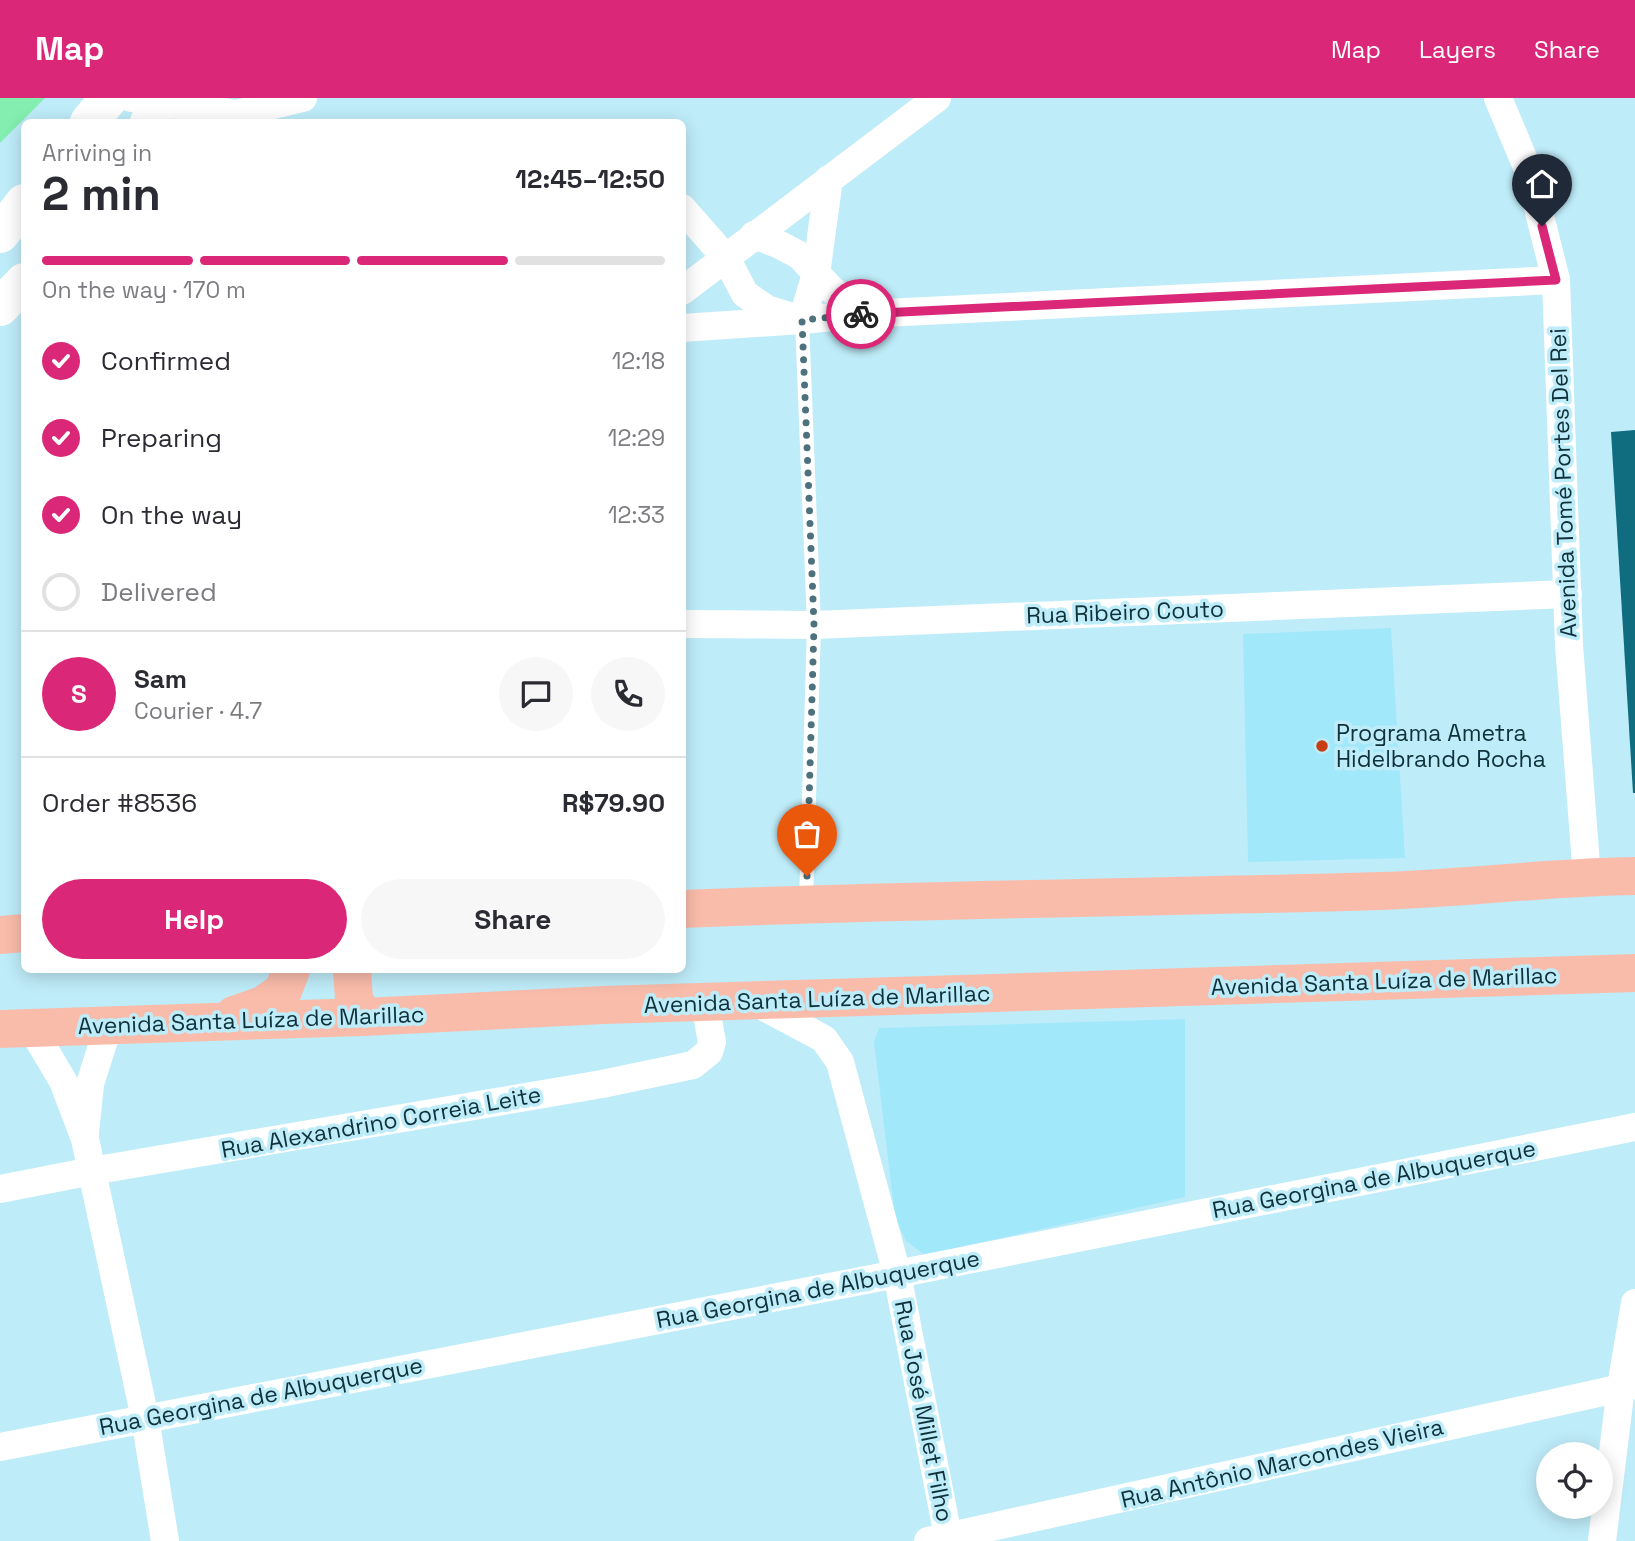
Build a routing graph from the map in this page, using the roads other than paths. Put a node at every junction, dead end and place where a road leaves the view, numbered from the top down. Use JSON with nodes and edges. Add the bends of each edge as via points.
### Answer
{"nodes":[{"id":1,"x":109,"y":98,"type":"edge"},
{"id":2,"x":303,"y":98,"type":"edge"},
{"id":3,"x":937,"y":98,"type":"edge"},
{"id":4,"x":1498,"y":98,"type":"edge"},
{"id":5,"x":152,"y":105,"type":"edge"},
{"id":6,"x":92,"y":119,"type":"edge"},
{"id":7,"x":829,"y":179,"type":"junction"},
{"id":8,"x":21,"y":207,"type":"edge"},
{"id":9,"x":686,"y":213,"type":"edge"},
{"id":10,"x":0,"y":234,"type":"edge"},
{"id":11,"x":754,"y":235,"type":"junction"},
{"id":12,"x":726,"y":258,"type":"junction"},
{"id":13,"x":816,"y":274,"type":"junction"},
{"id":14,"x":1556,"y":280,"type":"junction"},
{"id":15,"x":21,"y":285,"type":"edge"},
{"id":16,"x":686,"y":288,"type":"edge"},
{"id":17,"x":0,"y":307,"type":"edge"},
{"id":18,"x":863,"y":314,"type":"junction"},
{"id":19,"x":802,"y":320,"type":"junction"},
{"id":20,"x":686,"y":328,"type":"edge"},
{"id":21,"x":1568,"y":594,"type":"junction"},
{"id":22,"x":686,"y":624,"type":"edge"},
{"id":23,"x":814,"y":625,"type":"junction"},
{"id":24,"x":1635,"y":876,"type":"edge"},
{"id":25,"x":1587,"y":877,"type":"junction"},
{"id":26,"x":806,"y":904,"type":"junction"},
{"id":27,"x":686,"y":909,"type":"edge"},
{"id":28,"x":21,"y":933,"type":"edge"},
{"id":29,"x":0,"y":934,"type":"edge"},
{"id":30,"x":290,"y":973,"type":"edge"},
{"id":31,"x":352,"y":973,"type":"edge"},
{"id":32,"x":1635,"y":973,"type":"edge"},
{"id":33,"x":752,"y":1001,"type":"junction"},
{"id":34,"x":705,"y":1004,"type":"junction"},
{"id":35,"x":363,"y":1017,"type":"junction"},
{"id":36,"x":208,"y":1021,"type":"junction"},
{"id":37,"x":109,"y":1024,"type":"junction"},
{"id":38,"x":15,"y":1028,"type":"edge"},
{"id":39,"x":1635,"y":1128,"type":"edge"},
{"id":40,"x":85,"y":1139,"type":"junction"},
{"id":41,"x":92,"y":1171,"type":"junction"},
{"id":42,"x":0,"y":1189,"type":"edge"},
{"id":43,"x":897,"y":1274,"type":"junction"},
{"id":44,"x":1635,"y":1303,"type":"edge"},
{"id":45,"x":1628,"y":1386,"type":"edge"},
{"id":46,"x":145,"y":1418,"type":"junction"},
{"id":47,"x":0,"y":1447,"type":"edge"},
{"id":48,"x":942,"y":1540,"type":"edge"},
{"id":49,"x":165,"y":1541,"type":"edge"},
{"id":50,"x":1601,"y":1541,"type":"edge"}],
"edges":[{"from":1,"to":6,"type":"main road"},
{"from":2,"to":5,"type":"street","via":[[236,114]]},
{"from":3,"to":7,"type":"street"},
{"from":4,"to":14,"type":"street","name":"Avenida Tomé Portes Del Rei","via":[[1529,172]]},
{"from":7,"to":11,"type":"street"},
{"from":7,"to":13,"type":"street"},
{"from":8,"to":10,"type":"main road"},
{"from":9,"to":12,"type":"street"},
{"from":11,"to":12,"type":"street"},
{"from":11,"to":13,"type":"street","via":[[799,255]]},
{"from":12,"to":16,"type":"street"},
{"from":12,"to":19,"type":"street","via":[[745,294],[767,309]]},
{"from":13,"to":18,"type":"street"},
{"from":13,"to":19,"type":"street"},
{"from":14,"to":18,"type":"street"},
{"from":14,"to":21,"type":"street","name":"Avenida Tomé Portes Del Rei"},
{"from":15,"to":17,"type":"main road"},
{"from":18,"to":19,"type":"street"},
{"from":19,"to":20,"type":"street"},
{"from":19,"to":23,"type":"lane"},
{"from":21,"to":23,"type":"street","name":"Rua Ribeiro Couto"},
{"from":21,"to":25,"type":"street","name":"Avenida Tomé Portes Del Rei"},
{"from":22,"to":23,"type":"street","name":"Rua Ribeiro Couto"},
{"from":23,"to":26,"type":"lane"},
{"from":24,"to":25,"type":"main road"},
{"from":25,"to":26,"type":"main road","via":[[1384,891]]},
{"from":26,"to":27,"type":"main road"},
{"from":28,"to":29,"type":"main road"},
{"from":30,"to":36,"type":"main road","via":[[283,992],[263,1005]]},
{"from":31,"to":35,"type":"main road","via":[[354,999]]},
{"from":32,"to":33,"type":"main road","name":"Avenida Santa Luíza de Marillac"},
{"from":33,"to":34,"type":"main road","name":"Avenida Santa Luíza de Marillac"},
{"from":33,"to":43,"type":"street","name":"Rua José Millet Filho","via":[[824,1039],[840,1062]]},
{"from":34,"to":35,"type":"main road","name":"Avenida Santa Luíza de Marillac"},
{"from":34,"to":41,"type":"street","name":"Rua Alexandrino Correia Leite","via":[[712,1042],[709,1052],[693,1065]]},
{"from":35,"to":36,"type":"main road","name":"Avenida Santa Luíza de Marillac"},
{"from":36,"to":37,"type":"main road","name":"Avenida Santa Luíza de Marillac"},
{"from":37,"to":38,"type":"main road","name":"Avenida Santa Luíza de Marillac"},
{"from":37,"to":40,"type":"street","via":[[90,1084]]},
{"from":38,"to":40,"type":"street","via":[[63,1081]]},
{"from":39,"to":43,"type":"street","name":"Rua Georgina de Albuquerque"},
{"from":40,"to":41,"type":"street"},
{"from":41,"to":42,"type":"street","name":"Rua Alexandrino Correia Leite"},
{"from":41,"to":46,"type":"street"},
{"from":43,"to":46,"type":"street","name":"Rua Georgina de Albuquerque"},
{"from":43,"to":48,"type":"street","name":"Rua José Millet Filho"},
{"from":44,"to":45,"type":"street"},
{"from":45,"to":48,"type":"street","name":"Rua Antônio Marcondes Vieira"},
{"from":45,"to":50,"type":"street"},
{"from":46,"to":47,"type":"street","name":"Rua Georgina de Albuquerque"},
{"from":46,"to":49,"type":"street"}]}
